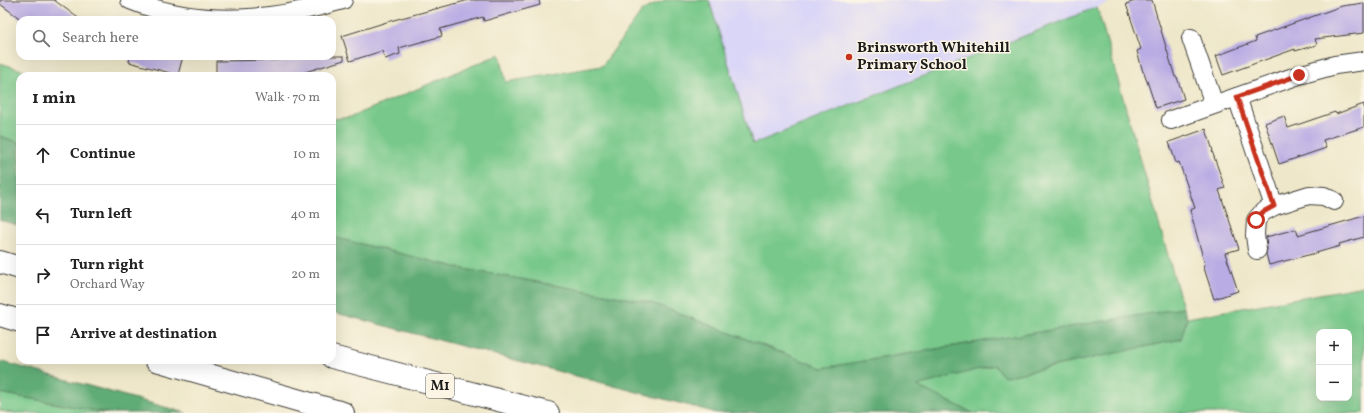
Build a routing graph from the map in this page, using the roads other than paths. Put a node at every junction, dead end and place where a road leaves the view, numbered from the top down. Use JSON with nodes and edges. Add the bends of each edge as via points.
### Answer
{"nodes":[{"id":1,"x":130,"y":0,"type":"edge"},
{"id":2,"x":343,"y":0,"type":"edge"},
{"id":3,"x":191,"y":16,"type":"edge"},
{"id":4,"x":268,"y":16,"type":"edge"},
{"id":5,"x":1191,"y":38,"type":"dead end"},
{"id":6,"x":1364,"y":61,"type":"edge"},
{"id":7,"x":1237,"y":97,"type":"junction"},
{"id":8,"x":1214,"y":104,"type":"junction"},
{"id":9,"x":1171,"y":120,"type":"dead end"},
{"id":10,"x":1334,"y":201,"type":"dead end"},
{"id":11,"x":1274,"y":206,"type":"junction"},
{"id":12,"x":1257,"y":250,"type":"dead end"},
{"id":13,"x":0,"y":262,"type":"edge"},
{"id":14,"x":16,"y":267,"type":"edge"},
{"id":15,"x":0,"y":315,"type":"edge"},
{"id":16,"x":16,"y":320,"type":"edge"},
{"id":17,"x":336,"y":358,"type":"edge"},
{"id":18,"x":170,"y":364,"type":"edge"},
{"id":19,"x":343,"y":413,"type":"edge"},
{"id":20,"x":548,"y":413,"type":"edge"}],
"edges":[{"from":1,"to":3,"type":"street","via":[[169,13]]},
{"from":2,"to":4,"type":"street"},
{"from":5,"to":8,"type":"street"},
{"from":6,"to":7,"type":"street","via":[[1335,65],[1299,75]]},
{"from":7,"to":8,"type":"street"},
{"from":7,"to":11,"type":"street"},
{"from":8,"to":9,"type":"street"},
{"from":10,"to":11,"type":"street","via":[[1324,196],[1309,195]]},
{"from":11,"to":12,"type":"street","via":[[1263,212],[1256,220]]},
{"from":13,"to":14,"type":"highway"},
{"from":15,"to":16,"type":"highway"},
{"from":17,"to":20,"type":"highway","number":"M1"},
{"from":18,"to":19,"type":"highway"}]}
